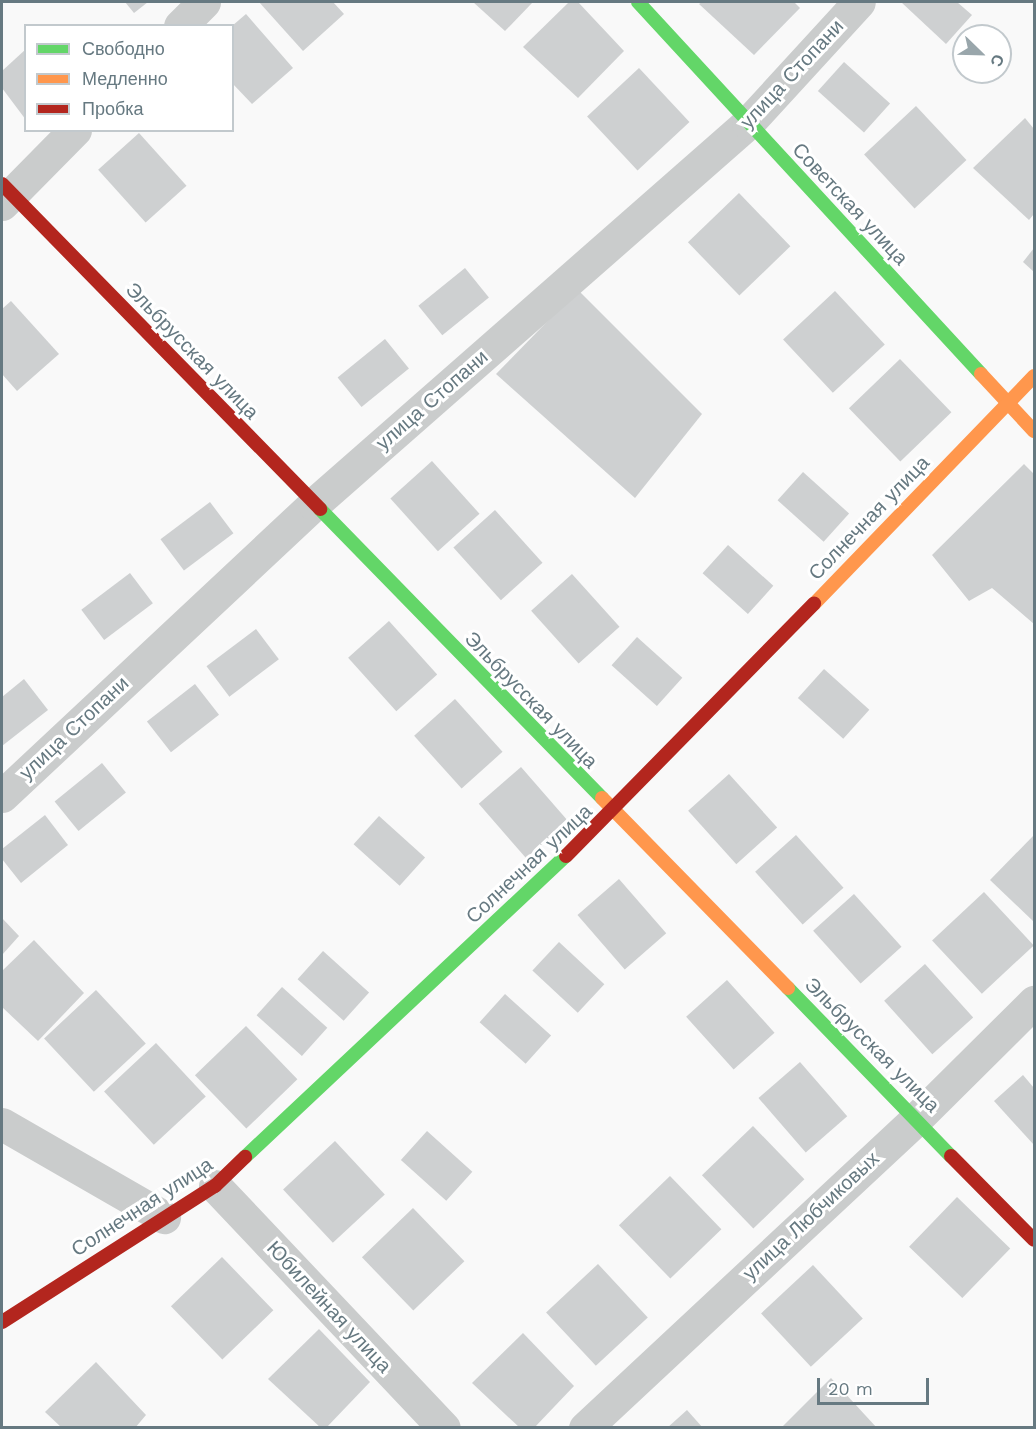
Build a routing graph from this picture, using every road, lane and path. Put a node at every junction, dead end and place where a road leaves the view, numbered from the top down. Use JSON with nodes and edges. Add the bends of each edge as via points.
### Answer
{"nodes":[{"id":1,"x":204,"y":2,"type":"edge"},
{"id":2,"x":638,"y":2,"type":"edge"},
{"id":3,"x":859,"y":2,"type":"edge"},
{"id":4,"x":182,"y":24,"type":"edge"},
{"id":5,"x":748,"y":123,"type":"junction"},
{"id":6,"x":73,"y":132,"type":"edge"},
{"id":7,"x":5,"y":194,"type":"edge"},
{"id":8,"x":1035,"y":376,"type":"edge"},
{"id":9,"x":1007,"y":402,"type":"junction"},
{"id":10,"x":1035,"y":431,"type":"edge"},
{"id":11,"x":314,"y":504,"type":"junction"},
{"id":12,"x":2,"y":796,"type":"edge"},
{"id":13,"x":613,"y":812,"type":"junction"},
{"id":14,"x":1035,"y":1002,"type":"edge"},
{"id":15,"x":917,"y":1118,"type":"junction"},
{"id":16,"x":2,"y":1124,"type":"edge"},
{"id":17,"x":215,"y":1186,"type":"junction"},
{"id":18,"x":164,"y":1217,"type":"junction"},
{"id":19,"x":1035,"y":1240,"type":"edge"},
{"id":20,"x":2,"y":1322,"type":"edge"},
{"id":21,"x":444,"y":1428,"type":"edge"},
{"id":22,"x":585,"y":1428,"type":"edge"}],
"edges":[{"from":1,"to":4,"type":"street"},
{"from":2,"to":5,"type":"street","name":"Советская улица"},
{"from":3,"to":5,"type":"street","name":"улица Стопани"},
{"from":5,"to":9,"type":"street","name":"Советская улица"},
{"from":5,"to":11,"type":"street","name":"улица Стопани"},
{"from":6,"to":7,"type":"street"},
{"from":7,"to":11,"type":"street","name":"Эльбрусская улица"},
{"from":8,"to":9,"type":"street","name":"Солнечная улица"},
{"from":9,"to":10,"type":"street","name":"Советская улица"},
{"from":9,"to":13,"type":"street","name":"Солнечная улица"},
{"from":11,"to":12,"type":"street","name":"улица Стопани"},
{"from":11,"to":13,"type":"street","name":"Эльбрусская улица"},
{"from":13,"to":15,"type":"street","name":"Эльбрусская улица"},
{"from":13,"to":17,"type":"street","name":"Солнечная улица"},
{"from":14,"to":15,"type":"street","name":"улица Любчиковых"},
{"from":15,"to":19,"type":"street","name":"Эльбрусская улица"},
{"from":15,"to":22,"type":"street","name":"улица Любчиковых"},
{"from":16,"to":18,"type":"street"},
{"from":17,"to":18,"type":"street","name":"Солнечная улица"},
{"from":17,"to":21,"type":"street","name":"Юбилейная улица"},
{"from":18,"to":20,"type":"street","name":"Солнечная улица"}]}
